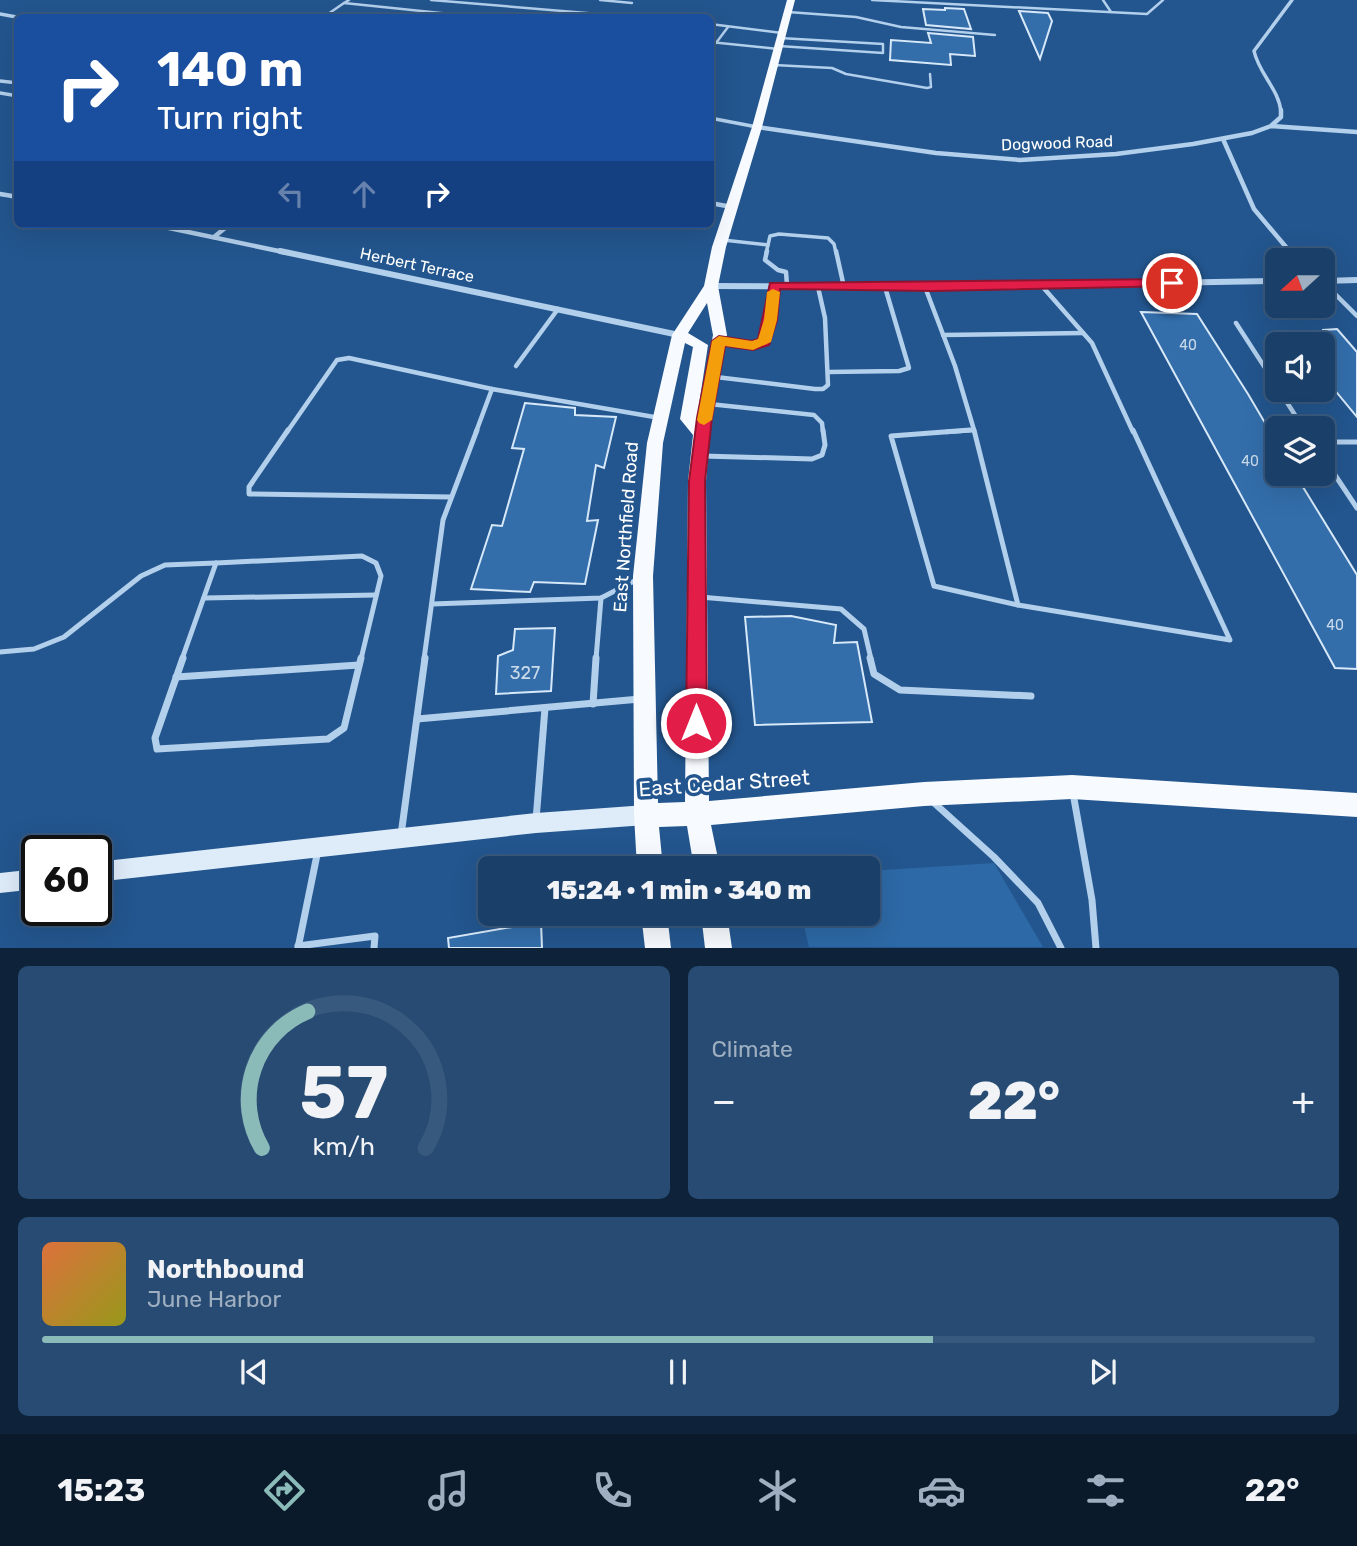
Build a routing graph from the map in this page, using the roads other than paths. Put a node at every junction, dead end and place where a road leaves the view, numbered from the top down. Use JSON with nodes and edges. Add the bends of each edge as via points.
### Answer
{"nodes":[{"id":1,"x":349,"y":0,"type":"edge"},
{"id":2,"x":431,"y":0,"type":"edge"},
{"id":3,"x":600,"y":0,"type":"edge"},
{"id":4,"x":791,"y":0,"type":"edge"},
{"id":5,"x":872,"y":0,"type":"edge"},
{"id":6,"x":957,"y":0,"type":"edge"},
{"id":7,"x":1103,"y":0,"type":"edge"},
{"id":8,"x":1163,"y":0,"type":"edge"},
{"id":9,"x":1292,"y":0,"type":"edge"},
{"id":10,"x":344,"y":3,"type":"junction"},
{"id":11,"x":632,"y":3,"type":"dead end"},
{"id":12,"x":958,"y":5,"type":"junction"},
{"id":13,"x":788,"y":12,"type":"junction"},
{"id":14,"x":1111,"y":12,"type":"junction"},
{"id":15,"x":328,"y":14,"type":"edge"},
{"id":16,"x":456,"y":14,"type":"edge"},
{"id":17,"x":599,"y":14,"type":"edge"},
{"id":18,"x":714,"y":25,"type":"edge"},
{"id":19,"x":728,"y":27,"type":"junction"},
{"id":20,"x":995,"y":35,"type":"dead end"},
{"id":21,"x":780,"y":41,"type":"junction"},
{"id":22,"x":716,"y":43,"type":"joint"},
{"id":23,"x":774,"y":65,"type":"junction"},
{"id":24,"x":930,"y":74,"type":"dead end"},
{"id":25,"x":714,"y":119,"type":"edge"},
{"id":26,"x":1271,"y":126,"type":"junction"},
{"id":27,"x":757,"y":127,"type":"junction"},
{"id":28,"x":1357,"y":132,"type":"edge"},
{"id":29,"x":1223,"y":139,"type":"junction"},
{"id":30,"x":714,"y":204,"type":"edge"},
{"id":31,"x":732,"y":207,"type":"junction"},
{"id":32,"x":170,"y":228,"type":"edge"},
{"id":33,"x":225,"y":228,"type":"edge"},
{"id":34,"x":214,"y":237,"type":"junction"},
{"id":35,"x":720,"y":243,"type":"junction"},
{"id":36,"x":768,"y":245,"type":"junction"},
{"id":37,"x":1287,"y":248,"type":"edge"},
{"id":38,"x":1265,"y":281,"type":"edge"},
{"id":39,"x":1335,"y":281,"type":"edge"},
{"id":40,"x":1357,"y":281,"type":"edge"},
{"id":41,"x":774,"y":285,"type":"junction"},
{"id":42,"x":787,"y":285,"type":"junction"},
{"id":43,"x":1041,"y":285,"type":"junction"},
{"id":44,"x":711,"y":286,"type":"junction"},
{"id":45,"x":818,"y":286,"type":"junction"},
{"id":46,"x":844,"y":287,"type":"junction"},
{"id":47,"x":885,"y":287,"type":"junction"},
{"id":48,"x":925,"y":287,"type":"junction"},
{"id":49,"x":1335,"y":293,"type":"edge"},
{"id":50,"x":558,"y":309,"type":"junction"},
{"id":51,"x":1357,"y":316,"type":"edge"},
{"id":52,"x":1236,"y":323,"type":"dead end"},
{"id":53,"x":1083,"y":333,"type":"junction"},
{"id":54,"x":679,"y":335,"type":"junction"},
{"id":55,"x":943,"y":335,"type":"junction"},
{"id":56,"x":719,"y":341,"type":"junction"},
{"id":57,"x":516,"y":366,"type":"dead end"},
{"id":58,"x":1265,"y":369,"type":"edge"},
{"id":59,"x":828,"y":372,"type":"junction"},
{"id":60,"x":712,"y":377,"type":"junction"},
{"id":61,"x":492,"y":390,"type":"junction"},
{"id":62,"x":707,"y":404,"type":"junction"},
{"id":63,"x":660,"y":418,"type":"junction"},
{"id":64,"x":974,"y":430,"type":"junction"},
{"id":65,"x":702,"y":433,"type":"junction"},
{"id":66,"x":1335,"y":442,"type":"edge"},
{"id":67,"x":1357,"y":442,"type":"edge"},
{"id":68,"x":700,"y":456,"type":"junction"},
{"id":69,"x":1335,"y":475,"type":"edge"},
{"id":70,"x":451,"y":497,"type":"junction"},
{"id":71,"x":1357,"y":508,"type":"edge"},
{"id":72,"x":217,"y":561,"type":"junction"},
{"id":73,"x":643,"y":576,"type":"junction"},
{"id":74,"x":376,"y":595,"type":"junction"},
{"id":75,"x":697,"y":596,"type":"junction"},
{"id":76,"x":204,"y":598,"type":"junction"},
{"id":77,"x":601,"y":598,"type":"junction"},
{"id":78,"x":432,"y":604,"type":"junction"},
{"id":79,"x":1018,"y":605,"type":"junction"},
{"id":80,"x":0,"y":652,"type":"edge"},
{"id":81,"x":359,"y":665,"type":"junction"},
{"id":82,"x":176,"y":677,"type":"junction"},
{"id":83,"x":1031,"y":696,"type":"dead end"},
{"id":84,"x":645,"y":698,"type":"junction"},
{"id":85,"x":593,"y":704,"type":"junction"},
{"id":86,"x":545,"y":708,"type":"junction"},
{"id":87,"x":416,"y":719,"type":"junction"},
{"id":88,"x":1072,"y":786,"type":"junction"},
{"id":89,"x":924,"y":794,"type":"junction"},
{"id":90,"x":1357,"y":805,"type":"edge"},
{"id":91,"x":646,"y":814,"type":"junction"},
{"id":92,"x":697,"y":814,"type":"junction"},
{"id":93,"x":536,"y":823,"type":"junction"},
{"id":94,"x":400,"y":838,"type":"junction"},
{"id":95,"x":318,"y":847,"type":"junction"},
{"id":96,"x":649,"y":856,"type":"edge"},
{"id":97,"x":705,"y":856,"type":"edge"},
{"id":98,"x":112,"y":870,"type":"edge"},
{"id":99,"x":21,"y":881,"type":"edge"},
{"id":100,"x":0,"y":883,"type":"edge"},
{"id":101,"x":655,"y":926,"type":"edge"},
{"id":102,"x":716,"y":926,"type":"edge"},
{"id":103,"x":298,"y":947,"type":"edge"},
{"id":104,"x":374,"y":947,"type":"edge"},
{"id":105,"x":658,"y":947,"type":"edge"},
{"id":106,"x":719,"y":947,"type":"edge"},
{"id":107,"x":1061,"y":947,"type":"edge"},
{"id":108,"x":1096,"y":947,"type":"edge"}],
"edges":[{"from":1,"to":10,"type":"lane"},
{"from":2,"to":17,"type":"lane"},
{"from":3,"to":11,"type":"lane"},
{"from":4,"to":13,"type":"main road","name":"East Northfield Road"},
{"from":5,"to":12,"type":"lane"},
{"from":6,"to":12,"type":"lane"},
{"from":7,"to":14,"type":"lane"},
{"from":8,"to":14,"type":"lane","via":[[1147,14]]},
{"from":9,"to":26,"type":"street","via":[[1254,51],[1255,63],[1282,103],[1282,117]]},
{"from":10,"to":15,"type":"lane"},
{"from":10,"to":16,"type":"lane"},
{"from":12,"to":14,"type":"lane"},
{"from":13,"to":20,"type":"lane"},
{"from":13,"to":21,"type":"main road","name":"East Northfield Road"},
{"from":18,"to":19,"type":"lane"},
{"from":19,"to":21,"type":"lane"},
{"from":19,"to":22,"type":"lane"},
{"from":21,"to":21,"type":"lane","via":[[883,53],[883,44]]},
{"from":21,"to":22,"type":"lane"},
{"from":21,"to":23,"type":"main road","name":"East Northfield Road"},
{"from":23,"to":24,"type":"lane","via":[[835,68],[846,75],[927,88],[931,87]]},
{"from":23,"to":27,"type":"main road","name":"East Northfield Road"},
{"from":25,"to":27,"type":"lane"},
{"from":26,"to":28,"type":"street","name":"Dogwood Road"},
{"from":26,"to":29,"type":"street","name":"Dogwood Road"},
{"from":27,"to":29,"type":"street","name":"Dogwood Road","via":[[936,153],[1020,160],[1116,154]]},
{"from":27,"to":31,"type":"main road","name":"East Northfield Road"},
{"from":29,"to":37,"type":"street","via":[[1254,209]]},
{"from":30,"to":31,"type":"street"},
{"from":31,"to":35,"type":"main road","name":"East Northfield Road"},
{"from":32,"to":34,"type":"street","name":"Herbert Terrace"},
{"from":33,"to":34,"type":"street"},
{"from":34,"to":50,"type":"street","name":"Herbert Terrace"},
{"from":35,"to":36,"type":"lane"},
{"from":35,"to":44,"type":"main road","name":"East Northfield Road"},
{"from":36,"to":42,"type":"lane","via":[[765,260],[786,272]]},
{"from":36,"to":46,"type":"lane","via":[[770,236],[779,234],[828,237],[834,244]]},
{"from":38,"to":43,"type":"street"},
{"from":39,"to":40,"type":"street"},
{"from":41,"to":42,"type":"street"},
{"from":41,"to":44,"type":"street"},
{"from":41,"to":56,"type":"lane","via":[[764,342],[753,346]]},
{"from":42,"to":45,"type":"street"},
{"from":43,"to":48,"type":"street"},
{"from":43,"to":53,"type":"lane"},
{"from":44,"to":54,"type":"main road","name":"East Northfield Road"},
{"from":44,"to":56,"type":"main road","name":"East Northfield Road"},
{"from":45,"to":46,"type":"street"},
{"from":45,"to":59,"type":"lane"},
{"from":46,"to":47,"type":"street"},
{"from":47,"to":48,"type":"street"},
{"from":47,"to":59,"type":"lane","via":[[909,368],[899,372]]},
{"from":48,"to":55,"type":"lane"},
{"from":49,"to":51,"type":"lane"},
{"from":50,"to":54,"type":"street","name":"Herbert Terrace"},
{"from":50,"to":57,"type":"lane"},
{"from":52,"to":58,"type":"lane"},
{"from":53,"to":55,"type":"lane"},
{"from":53,"to":79,"type":"lane","via":[[1092,343],[1230,640]]},
{"from":54,"to":63,"type":"main road","name":"East Northfield Road"},
{"from":54,"to":65,"type":"main road","via":[[701,345],[688,419]]},
{"from":55,"to":64,"type":"lane"},
{"from":56,"to":60,"type":"main road","name":"East Northfield Road"},
{"from":59,"to":60,"type":"lane","via":[[824,389]]},
{"from":60,"to":62,"type":"main road","name":"East Northfield Road"},
{"from":61,"to":63,"type":"lane"},
{"from":61,"to":70,"type":"lane"},
{"from":61,"to":70,"type":"lane","via":[[349,358],[337,360],[249,488],[249,494]]},
{"from":62,"to":65,"type":"main road","name":"East Northfield Road"},
{"from":62,"to":68,"type":"lane","via":[[814,415],[822,423],[825,445],[822,455],[812,459]]},
{"from":63,"to":73,"type":"main road","name":"East Northfield Road"},
{"from":64,"to":79,"type":"lane"},
{"from":64,"to":79,"type":"lane","via":[[891,436],[934,586]]},
{"from":65,"to":68,"type":"main road","name":"East Northfield Road"},
{"from":66,"to":67,"type":"lane"},
{"from":68,"to":75,"type":"main road","name":"East Northfield Road"},
{"from":69,"to":71,"type":"lane"},
{"from":70,"to":78,"type":"lane","via":[[443,520]]},
{"from":72,"to":74,"type":"lane","via":[[362,556],[379,569]]},
{"from":72,"to":76,"type":"lane"},
{"from":72,"to":80,"type":"lane","via":[[153,569],[64,637],[34,649]]},
{"from":73,"to":77,"type":"lane"},
{"from":73,"to":84,"type":"main road","name":"East Northfield Road"},
{"from":74,"to":76,"type":"lane"},
{"from":74,"to":81,"type":"lane"},
{"from":75,"to":83,"type":"lane","via":[[841,609],[864,629],[874,674],[900,690]]},
{"from":75,"to":92,"type":"main road","name":"East Northfield Road"},
{"from":76,"to":82,"type":"lane"},
{"from":77,"to":78,"type":"lane"},
{"from":77,"to":85,"type":"lane"},
{"from":78,"to":87,"type":"lane"},
{"from":81,"to":82,"type":"lane"},
{"from":81,"to":82,"type":"lane","via":[[344,728],[328,739],[157,749],[155,738]]},
{"from":84,"to":85,"type":"lane"},
{"from":84,"to":91,"type":"main road","name":"East Northfield Road"},
{"from":85,"to":86,"type":"lane"},
{"from":86,"to":87,"type":"lane"},
{"from":86,"to":93,"type":"lane"},
{"from":87,"to":94,"type":"lane"},
{"from":88,"to":89,"type":"main road","name":"East Cedar Street"},
{"from":88,"to":90,"type":"main road","name":"East Cedar Street"},
{"from":88,"to":108,"type":"lane"},
{"from":89,"to":92,"type":"main road","name":"East Cedar Street"},
{"from":89,"to":107,"type":"lane","via":[[1038,903]]},
{"from":91,"to":92,"type":"main road","name":"East Cedar Street"},
{"from":91,"to":93,"type":"main road","name":"East Cedar Street"},
{"from":91,"to":96,"type":"main road","name":"East Northfield Road"},
{"from":92,"to":97,"type":"main road","name":"East Northfield Road"},
{"from":93,"to":94,"type":"main road","name":"East Cedar Street"},
{"from":94,"to":95,"type":"main road","name":"East Cedar Street"},
{"from":95,"to":98,"type":"main road","name":"East Cedar Street"},
{"from":95,"to":103,"type":"lane"},
{"from":99,"to":100,"type":"main road"},
{"from":101,"to":105,"type":"main road"},
{"from":102,"to":106,"type":"main road"},
{"from":103,"to":104,"type":"lane","via":[[375,936]]}]}
